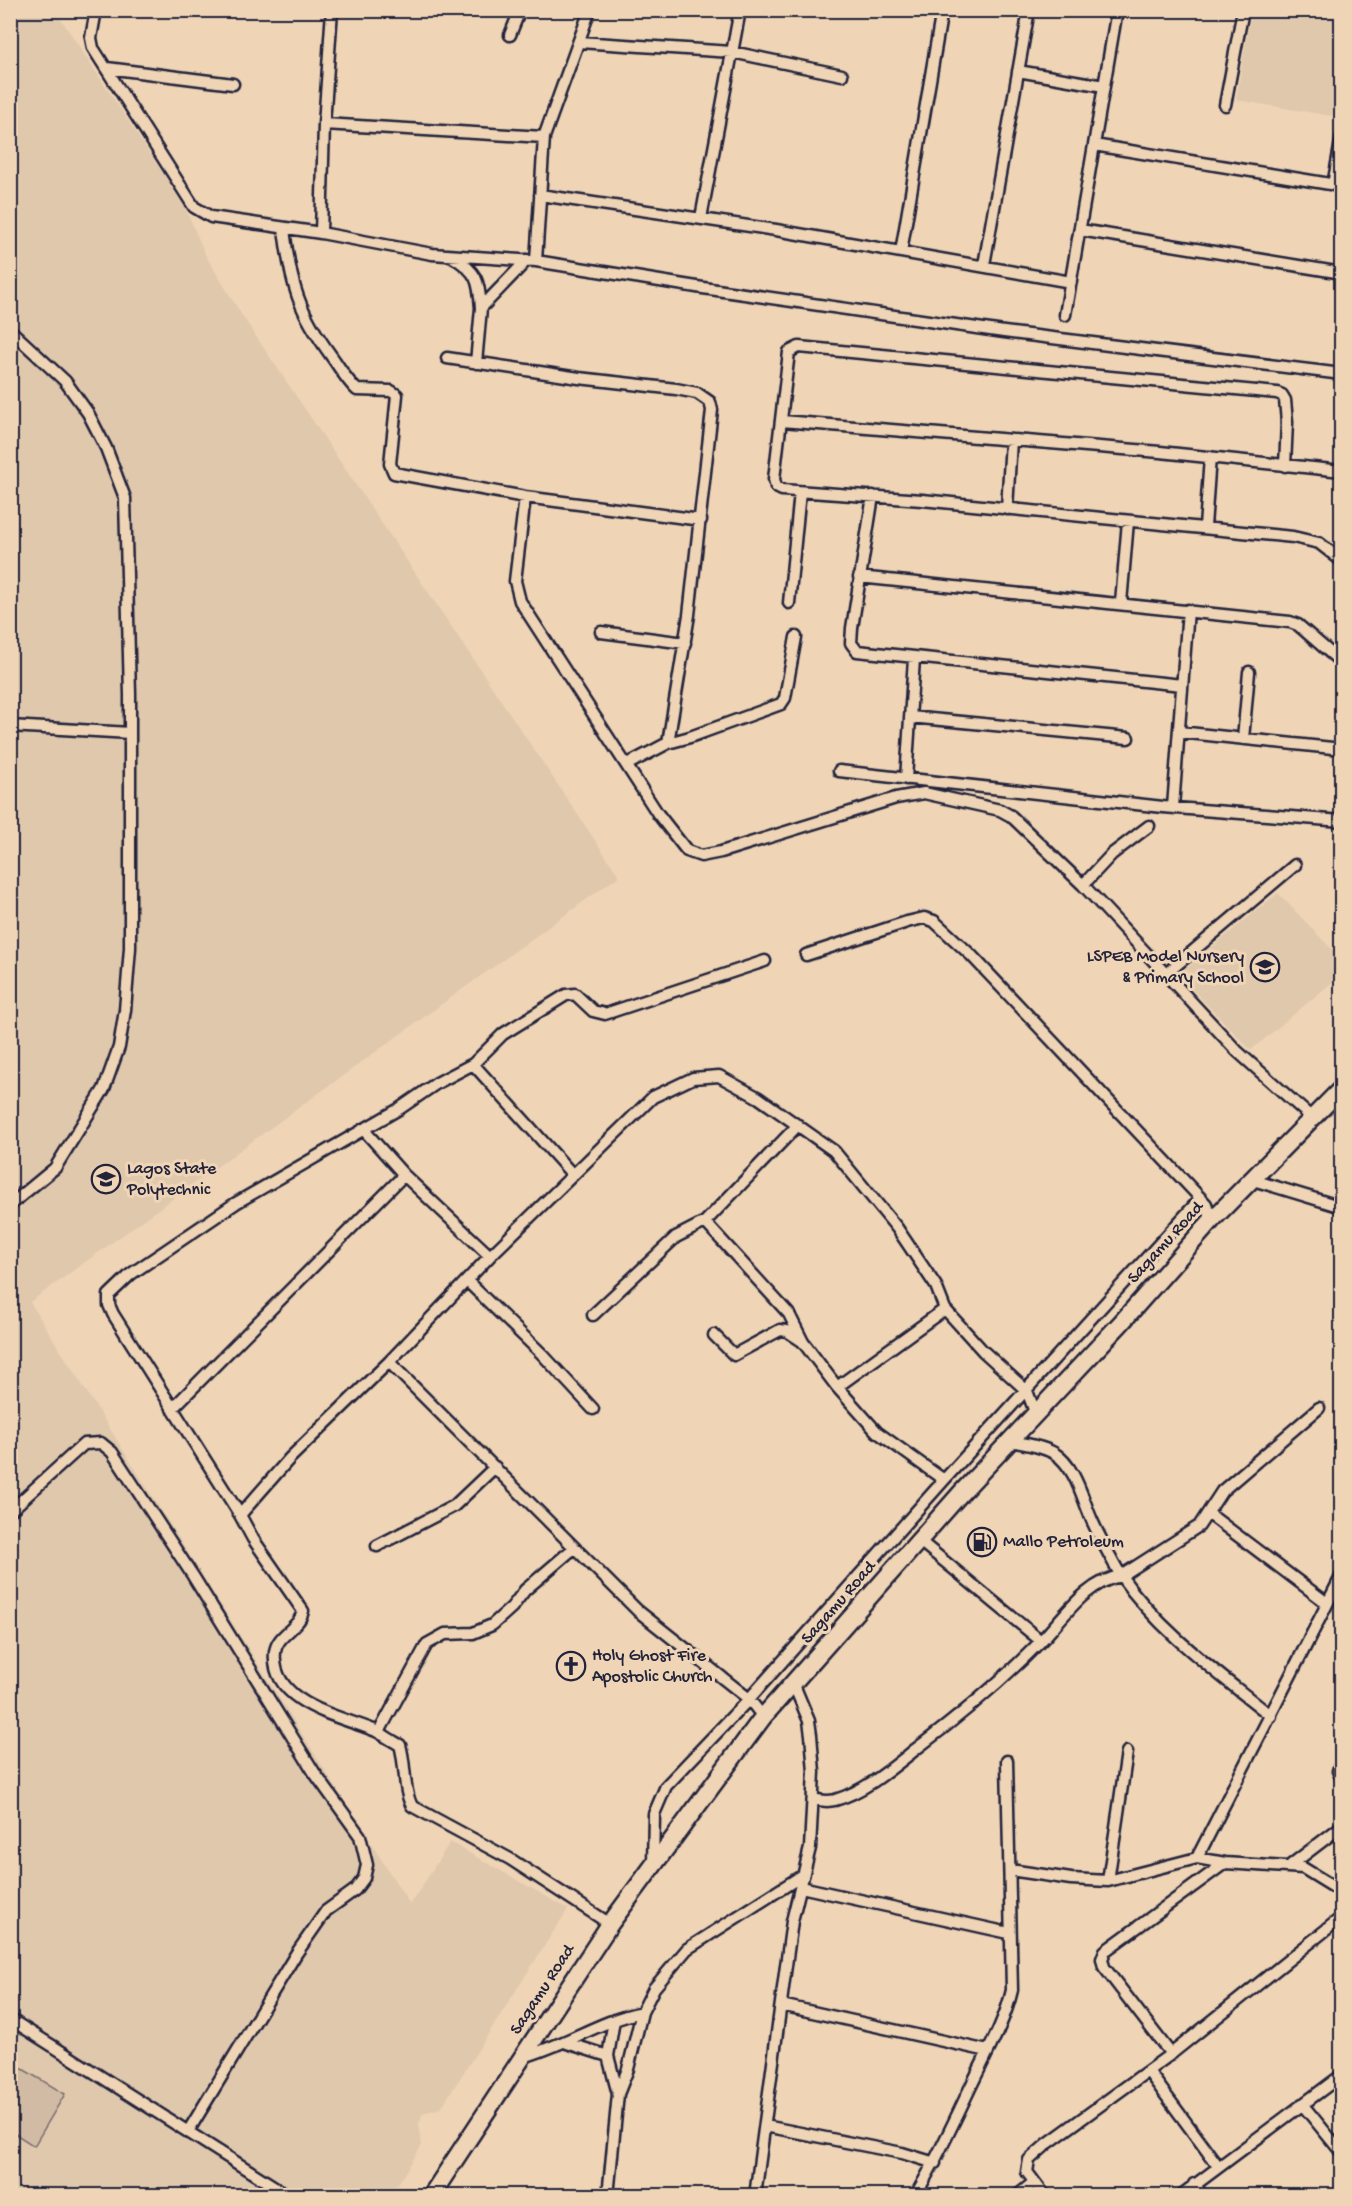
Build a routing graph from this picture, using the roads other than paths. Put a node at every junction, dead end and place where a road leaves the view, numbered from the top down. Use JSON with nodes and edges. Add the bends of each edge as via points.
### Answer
{"nodes":[{"id":1,"x":96,"y":10,"type":"edge"},
{"id":2,"x":332,"y":10,"type":"edge"},
{"id":3,"x":520,"y":10,"type":"edge"},
{"id":4,"x":590,"y":10,"type":"edge"},
{"id":5,"x":740,"y":10,"type":"edge"},
{"id":6,"x":942,"y":10,"type":"edge"},
{"id":7,"x":1117,"y":10,"type":"edge"},
{"id":8,"x":1243,"y":10,"type":"edge"},
{"id":9,"x":1026,"y":11,"type":"edge"},
{"id":10,"x":510,"y":35,"type":"dead end"},
{"id":11,"x":579,"y":42,"type":"junction"},
{"id":12,"x":732,"y":52,"type":"junction"},
{"id":13,"x":107,"y":68,"type":"junction"},
{"id":14,"x":1018,"y":71,"type":"junction"},
{"id":15,"x":842,"y":75,"type":"dead end"},
{"id":16,"x":233,"y":84,"type":"dead end"},
{"id":17,"x":1104,"y":86,"type":"junction"},
{"id":18,"x":1225,"y":105,"type":"dead end"},
{"id":19,"x":324,"y":124,"type":"junction"},
{"id":20,"x":1341,"y":136,"type":"edge"},
{"id":21,"x":544,"y":137,"type":"junction"},
{"id":22,"x":1094,"y":145,"type":"junction"},
{"id":23,"x":1337,"y":186,"type":"edge"},
{"id":24,"x":540,"y":195,"type":"junction"},
{"id":25,"x":701,"y":218,"type":"junction"},
{"id":26,"x":284,"y":230,"type":"junction"},
{"id":27,"x":1080,"y":230,"type":"junction"},
{"id":28,"x":321,"y":233,"type":"junction"},
{"id":29,"x":901,"y":252,"type":"junction"},
{"id":30,"x":452,"y":256,"type":"junction"},
{"id":31,"x":532,"y":260,"type":"junction"},
{"id":32,"x":984,"y":265,"type":"junction"},
{"id":33,"x":1341,"y":273,"type":"edge"},
{"id":34,"x":1071,"y":282,"type":"junction"},
{"id":35,"x":481,"y":308,"type":"junction"},
{"id":36,"x":1065,"y":315,"type":"dead end"},
{"id":37,"x":10,"y":330,"type":"edge"},
{"id":38,"x":447,"y":358,"type":"dead end"},
{"id":39,"x":476,"y":363,"type":"junction"},
{"id":40,"x":1341,"y":374,"type":"edge"},
{"id":41,"x":782,"y":421,"type":"junction"},
{"id":42,"x":1011,"y":440,"type":"junction"},
{"id":43,"x":1210,"y":457,"type":"junction"},
{"id":44,"x":1285,"y":466,"type":"junction"},
{"id":45,"x":1341,"y":471,"type":"edge"},
{"id":46,"x":800,"y":492,"type":"junction"},
{"id":47,"x":873,"y":496,"type":"junction"},
{"id":48,"x":525,"y":497,"type":"junction"},
{"id":49,"x":1007,"y":509,"type":"junction"},
{"id":50,"x":701,"y":520,"type":"junction"},
{"id":51,"x":1128,"y":521,"type":"junction"},
{"id":52,"x":1205,"y":527,"type":"junction"},
{"id":53,"x":1341,"y":561,"type":"edge"},
{"id":54,"x":859,"y":577,"type":"junction"},
{"id":55,"x":789,"y":603,"type":"dead end"},
{"id":56,"x":1121,"y":603,"type":"junction"},
{"id":57,"x":1188,"y":610,"type":"junction"},
{"id":58,"x":601,"y":632,"type":"dead end"},
{"id":59,"x":796,"y":637,"type":"dead end"},
{"id":60,"x":685,"y":643,"type":"junction"},
{"id":61,"x":914,"y":659,"type":"junction"},
{"id":62,"x":1341,"y":663,"type":"edge"},
{"id":63,"x":1250,"y":672,"type":"dead end"},
{"id":64,"x":1182,"y":685,"type":"junction"},
{"id":65,"x":910,"y":717,"type":"junction"},
{"id":66,"x":10,"y":726,"type":"edge"},
{"id":67,"x":1179,"y":732,"type":"junction"},
{"id":68,"x":130,"y":733,"type":"junction"},
{"id":69,"x":1128,"y":738,"type":"dead end"},
{"id":70,"x":1243,"y":739,"type":"junction"},
{"id":71,"x":668,"y":743,"type":"junction"},
{"id":72,"x":1341,"y":749,"type":"edge"},
{"id":73,"x":628,"y":764,"type":"junction"},
{"id":74,"x":839,"y":771,"type":"dead end"},
{"id":75,"x":906,"y":779,"type":"junction"},
{"id":76,"x":1173,"y":807,"type":"junction"},
{"id":77,"x":1341,"y":821,"type":"edge"},
{"id":78,"x":1149,"y":826,"type":"dead end"},
{"id":79,"x":1295,"y":865,"type":"dead end"},
{"id":80,"x":1083,"y":885,"type":"junction"},
{"id":81,"x":806,"y":955,"type":"dead end"},
{"id":82,"x":765,"y":961,"type":"dead end"},
{"id":83,"x":1167,"y":974,"type":"junction"},
{"id":84,"x":473,"y":1064,"type":"junction"},
{"id":85,"x":1341,"y":1089,"type":"edge"},
{"id":86,"x":1312,"y":1118,"type":"junction"},
{"id":87,"x":798,"y":1125,"type":"junction"},
{"id":88,"x":363,"y":1129,"type":"junction"},
{"id":89,"x":404,"y":1175,"type":"junction"},
{"id":90,"x":573,"y":1175,"type":"junction"},
{"id":91,"x":1253,"y":1180,"type":"junction"},
{"id":92,"x":1200,"y":1199,"type":"junction"},
{"id":93,"x":10,"y":1205,"type":"edge"},
{"id":94,"x":1341,"y":1208,"type":"edge"},
{"id":95,"x":1212,"y":1220,"type":"junction"},
{"id":96,"x":705,"y":1222,"type":"junction"},
{"id":97,"x":490,"y":1256,"type":"junction"},
{"id":98,"x":467,"y":1281,"type":"junction"},
{"id":99,"x":945,"y":1309,"type":"junction"},
{"id":100,"x":593,"y":1315,"type":"dead end"},
{"id":101,"x":714,"y":1335,"type":"dead end"},
{"id":102,"x":803,"y":1342,"type":"junction"},
{"id":103,"x":389,"y":1362,"type":"junction"},
{"id":104,"x":837,"y":1387,"type":"junction"},
{"id":105,"x":1027,"y":1391,"type":"junction"},
{"id":106,"x":593,"y":1408,"type":"dead end"},
{"id":107,"x":1319,"y":1408,"type":"dead end"},
{"id":108,"x":172,"y":1409,"type":"junction"},
{"id":109,"x":1035,"y":1412,"type":"junction"},
{"id":110,"x":1008,"y":1442,"type":"junction"},
{"id":111,"x":495,"y":1467,"type":"junction"},
{"id":112,"x":944,"y":1480,"type":"junction"},
{"id":113,"x":10,"y":1510,"type":"edge"},
{"id":114,"x":1209,"y":1514,"type":"junction"},
{"id":115,"x":240,"y":1515,"type":"junction"},
{"id":116,"x":921,"y":1542,"type":"junction"},
{"id":117,"x":377,"y":1546,"type":"dead end"},
{"id":118,"x":574,"y":1548,"type":"junction"},
{"id":119,"x":1341,"y":1575,"type":"edge"},
{"id":120,"x":1122,"y":1576,"type":"junction"},
{"id":121,"x":1338,"y":1594,"type":"edge"},
{"id":122,"x":1328,"y":1604,"type":"junction"},
{"id":123,"x":1041,"y":1641,"type":"junction"},
{"id":124,"x":794,"y":1684,"type":"junction"},
{"id":125,"x":749,"y":1699,"type":"junction"},
{"id":126,"x":1271,"y":1716,"type":"junction"},
{"id":127,"x":763,"y":1717,"type":"junction"},
{"id":128,"x":379,"y":1732,"type":"junction"},
{"id":129,"x":1127,"y":1752,"type":"dead end"},
{"id":130,"x":1341,"y":1760,"type":"edge"},
{"id":131,"x":1006,"y":1761,"type":"dead end"},
{"id":132,"x":1341,"y":1779,"type":"edge"},
{"id":133,"x":813,"y":1799,"type":"junction"},
{"id":134,"x":1341,"y":1826,"type":"edge"},
{"id":135,"x":1197,"y":1858,"type":"junction"},
{"id":136,"x":1225,"y":1863,"type":"junction"},
{"id":137,"x":653,"y":1864,"type":"junction"},
{"id":138,"x":1291,"y":1865,"type":"junction"},
{"id":139,"x":1010,"y":1870,"type":"junction"},
{"id":140,"x":803,"y":1875,"type":"junction"},
{"id":141,"x":1108,"y":1881,"type":"junction"},
{"id":142,"x":801,"y":1887,"type":"junction"},
{"id":143,"x":1341,"y":1893,"type":"edge"},
{"id":144,"x":1341,"y":1917,"type":"edge"},
{"id":145,"x":610,"y":1924,"type":"junction"},
{"id":146,"x":1009,"y":1933,"type":"junction"},
{"id":147,"x":781,"y":2005,"type":"junction"},
{"id":148,"x":642,"y":2012,"type":"junction"},
{"id":149,"x":10,"y":2019,"type":"edge"},
{"id":150,"x":614,"y":2020,"type":"junction"},
{"id":151,"x":567,"y":2043,"type":"junction"},
{"id":152,"x":988,"y":2051,"type":"junction"},
{"id":153,"x":1171,"y":2054,"type":"junction"},
{"id":154,"x":608,"y":2056,"type":"junction"},
{"id":155,"x":523,"y":2057,"type":"junction"},
{"id":156,"x":1148,"y":2071,"type":"junction"},
{"id":157,"x":1341,"y":2075,"type":"edge"},
{"id":158,"x":618,"y":2094,"type":"junction"},
{"id":159,"x":1302,"y":2104,"type":"junction"},
{"id":160,"x":765,"y":2126,"type":"junction"},
{"id":161,"x":189,"y":2130,"type":"junction"},
{"id":162,"x":1341,"y":2153,"type":"edge"},
{"id":163,"x":935,"y":2163,"type":"junction"},
{"id":164,"x":1218,"y":2166,"type":"junction"},
{"id":165,"x":1033,"y":2183,"type":"junction"},
{"id":166,"x":1194,"y":2184,"type":"junction"},
{"id":167,"x":289,"y":2196,"type":"edge"},
{"id":168,"x":431,"y":2196,"type":"edge"},
{"id":169,"x":608,"y":2196,"type":"edge"},
{"id":170,"x":755,"y":2196,"type":"edge"},
{"id":171,"x":915,"y":2196,"type":"edge"},
{"id":172,"x":1017,"y":2196,"type":"edge"},
{"id":173,"x":1045,"y":2196,"type":"edge"},
{"id":174,"x":1180,"y":2196,"type":"edge"},
{"id":175,"x":1203,"y":2196,"type":"edge"}],
"edges":[{"from":1,"to":13,"type":"street","via":[[91,38]]},
{"from":2,"to":19,"type":"street"},
{"from":3,"to":10,"type":"street"},
{"from":4,"to":11,"type":"street"},
{"from":5,"to":12,"type":"street"},
{"from":6,"to":29,"type":"street"},
{"from":7,"to":17,"type":"street"},
{"from":8,"to":18,"type":"street"},
{"from":9,"to":14,"type":"street"},
{"from":11,"to":12,"type":"street"},
{"from":11,"to":21,"type":"street"},
{"from":12,"to":15,"type":"street"},
{"from":12,"to":25,"type":"street"},
{"from":13,"to":16,"type":"street"},
{"from":13,"to":26,"type":"street","via":[[201,213]]},
{"from":14,"to":17,"type":"street"},
{"from":14,"to":32,"type":"street"},
{"from":17,"to":22,"type":"street"},
{"from":19,"to":21,"type":"street"},
{"from":19,"to":28,"type":"street"},
{"from":20,"to":23,"type":"street"},
{"from":21,"to":24,"type":"street"},
{"from":22,"to":23,"type":"street"},
{"from":22,"to":27,"type":"street"},
{"from":24,"to":25,"type":"street"},
{"from":24,"to":31,"type":"street"},
{"from":25,"to":29,"type":"street"},
{"from":26,"to":28,"type":"street"},
{"from":26,"to":48,"type":"street","via":[[289,271],[303,314],[319,339],[357,390],[391,391],[397,395],[390,464],[394,473]]},
{"from":27,"to":33,"type":"street"},
{"from":27,"to":34,"type":"street"},
{"from":28,"to":30,"type":"street"},
{"from":29,"to":32,"type":"street"},
{"from":30,"to":31,"type":"street"},
{"from":30,"to":35,"type":"street","via":[[476,276]]},
{"from":31,"to":35,"type":"street"},
{"from":31,"to":40,"type":"street","via":[[1004,332]]},
{"from":32,"to":34,"type":"street"},
{"from":34,"to":36,"type":"street"},
{"from":35,"to":39,"type":"street"},
{"from":37,"to":68,"type":"street","via":[[65,381],[88,413],[125,498]]},
{"from":38,"to":39,"type":"street"},
{"from":39,"to":50,"type":"street","via":[[705,396],[712,411]]},
{"from":41,"to":42,"type":"street"},
{"from":41,"to":44,"type":"street","via":[[789,352],[793,348],[1096,374],[1277,393],[1286,405]]},
{"from":41,"to":46,"type":"street","via":[[776,487]]},
{"from":42,"to":43,"type":"street"},
{"from":42,"to":49,"type":"street"},
{"from":43,"to":44,"type":"street"},
{"from":43,"to":52,"type":"street"},
{"from":44,"to":45,"type":"street"},
{"from":46,"to":47,"type":"street"},
{"from":46,"to":55,"type":"street"},
{"from":47,"to":49,"type":"street"},
{"from":47,"to":54,"type":"street"},
{"from":48,"to":50,"type":"street"},
{"from":48,"to":73,"type":"street","via":[[516,591],[586,705]]},
{"from":49,"to":51,"type":"street"},
{"from":50,"to":60,"type":"street"},
{"from":51,"to":52,"type":"street"},
{"from":51,"to":56,"type":"street"},
{"from":52,"to":53,"type":"street","via":[[1310,540],[1328,548]]},
{"from":54,"to":56,"type":"street"},
{"from":54,"to":61,"type":"street","via":[[853,649]]},
{"from":56,"to":57,"type":"street"},
{"from":57,"to":62,"type":"street","via":[[1290,622]]},
{"from":57,"to":64,"type":"street"},
{"from":58,"to":60,"type":"street"},
{"from":59,"to":71,"type":"street","via":[[781,704]]},
{"from":60,"to":71,"type":"street"},
{"from":61,"to":64,"type":"street"},
{"from":61,"to":65,"type":"street"},
{"from":63,"to":70,"type":"street"},
{"from":64,"to":67,"type":"street"},
{"from":65,"to":69,"type":"street"},
{"from":65,"to":75,"type":"street"},
{"from":66,"to":68,"type":"street"},
{"from":67,"to":70,"type":"street"},
{"from":67,"to":76,"type":"street"},
{"from":68,"to":93,"type":"street","via":[[130,948],[119,1047],[104,1089],[55,1167]]},
{"from":70,"to":72,"type":"street"},
{"from":71,"to":73,"type":"street"},
{"from":73,"to":80,"type":"street","via":[[658,814],[693,856],[722,852],[896,798],[924,793],[1011,816]]},
{"from":74,"to":75,"type":"street"},
{"from":75,"to":76,"type":"street"},
{"from":76,"to":77,"type":"street"},
{"from":78,"to":80,"type":"street","via":[[1112,854]]},
{"from":79,"to":83,"type":"street"},
{"from":80,"to":83,"type":"street"},
{"from":81,"to":92,"type":"street","via":[[907,922],[924,918],[934,921],[1068,1056]]},
{"from":82,"to":84,"type":"street","via":[[605,1014],[593,1011],[575,994],[566,995],[503,1034]]},
{"from":83,"to":86,"type":"street","via":[[1237,1051]]},
{"from":84,"to":88,"type":"street"},
{"from":84,"to":90,"type":"street"},
{"from":85,"to":86,"type":"highway","name":"Sagamu Road"},
{"from":86,"to":91,"type":"highway","name":"Sagamu Road"},
{"from":87,"to":90,"type":"street","via":[[728,1079],[709,1075],[693,1078],[653,1097]]},
{"from":87,"to":96,"type":"street"},
{"from":87,"to":99,"type":"street","via":[[834,1151],[881,1208],[936,1286]]},
{"from":88,"to":89,"type":"street"},
{"from":88,"to":108,"type":"street","via":[[236,1203],[131,1274],[109,1295],[113,1314]]},
{"from":89,"to":97,"type":"street"},
{"from":89,"to":108,"type":"street"},
{"from":90,"to":97,"type":"street"},
{"from":91,"to":94,"type":"street"},
{"from":91,"to":95,"type":"highway","name":"Sagamu Road"},
{"from":92,"to":95,"type":"street"},
{"from":92,"to":105,"type":"street"},
{"from":95,"to":109,"type":"highway","name":"Sagamu Road"},
{"from":96,"to":100,"type":"street","via":[[676,1237]]},
{"from":96,"to":102,"type":"street","via":[[789,1314]]},
{"from":97,"to":98,"type":"street"},
{"from":98,"to":103,"type":"street"},
{"from":98,"to":106,"type":"street"},
{"from":99,"to":104,"type":"street"},
{"from":99,"to":105,"type":"street"},
{"from":101,"to":102,"type":"street","via":[[734,1355],[780,1330]]},
{"from":102,"to":104,"type":"street"},
{"from":103,"to":111,"type":"street"},
{"from":103,"to":115,"type":"street","via":[[290,1458]]},
{"from":104,"to":112,"type":"street","via":[[888,1441]]},
{"from":105,"to":109,"type":"street"},
{"from":105,"to":112,"type":"street"},
{"from":107,"to":114,"type":"street","via":[[1222,1491]]},
{"from":108,"to":115,"type":"street"},
{"from":109,"to":110,"type":"highway","name":"Sagamu Road"},
{"from":110,"to":116,"type":"highway","name":"Sagamu Road"},
{"from":110,"to":120,"type":"street","via":[[1027,1444],[1062,1460],[1083,1494],[1091,1519]]},
{"from":111,"to":117,"type":"street","via":[[454,1506]]},
{"from":111,"to":118,"type":"street"},
{"from":112,"to":125,"type":"street"},
{"from":113,"to":161,"type":"street","via":[[84,1444],[101,1443],[112,1452],[314,1772],[360,1836],[367,1864],[364,1878],[355,1890],[326,1911],[296,1954]]},
{"from":114,"to":120,"type":"street","via":[[1191,1532]]},
{"from":114,"to":122,"type":"street"},
{"from":115,"to":128,"type":"street","via":[[252,1539],[303,1611],[297,1625],[275,1650],[284,1684],[297,1698]]},
{"from":116,"to":123,"type":"street"},
{"from":116,"to":124,"type":"highway","name":"Sagamu Road"},
{"from":118,"to":125,"type":"street","via":[[638,1611]]},
{"from":118,"to":128,"type":"street","via":[[492,1625],[473,1633],[445,1634],[427,1644]]},
{"from":119,"to":121,"type":"street"},
{"from":120,"to":123,"type":"street","via":[[1092,1588]]},
{"from":120,"to":126,"type":"street","via":[[1141,1604],[1176,1640]]},
{"from":121,"to":122,"type":"street"},
{"from":122,"to":126,"type":"street"},
{"from":123,"to":133,"type":"street","via":[[961,1714],[872,1783],[834,1800]]},
{"from":124,"to":127,"type":"highway","name":"Sagamu Road"},
{"from":124,"to":133,"type":"street","via":[[812,1735]]},
{"from":125,"to":127,"type":"street"},
{"from":125,"to":137,"type":"street","via":[[666,1786],[654,1814]]},
{"from":126,"to":135,"type":"street"},
{"from":127,"to":137,"type":"highway","name":"Sagamu Road"},
{"from":128,"to":145,"type":"street","via":[[400,1745],[412,1806],[510,1859]]},
{"from":129,"to":141,"type":"street"},
{"from":130,"to":132,"type":"street"},
{"from":131,"to":139,"type":"street"},
{"from":133,"to":140,"type":"street","via":[[810,1848]]},
{"from":134,"to":138,"type":"street"},
{"from":135,"to":136,"type":"street"},
{"from":135,"to":141,"type":"street"},
{"from":136,"to":138,"type":"street"},
{"from":136,"to":153,"type":"street","via":[[1105,1951],[1102,1959],[1104,1967]]},
{"from":137,"to":145,"type":"highway","name":"Sagamu Road"},
{"from":138,"to":143,"type":"street","via":[[1315,1874]]},
{"from":139,"to":141,"type":"street"},
{"from":139,"to":146,"type":"street"},
{"from":140,"to":142,"type":"street"},
{"from":140,"to":148,"type":"street","via":[[687,1949],[664,1974]]},
{"from":142,"to":146,"type":"street"},
{"from":142,"to":147,"type":"street","via":[[792,1921]]},
{"from":144,"to":153,"type":"street"},
{"from":145,"to":155,"type":"highway","name":"Sagamu Road"},
{"from":146,"to":152,"type":"street","via":[[1012,1990]]},
{"from":147,"to":152,"type":"street"},
{"from":147,"to":160,"type":"street"},
{"from":148,"to":150,"type":"street"},
{"from":148,"to":158,"type":"street"},
{"from":149,"to":161,"type":"street"},
{"from":150,"to":151,"type":"street"},
{"from":150,"to":154,"type":"street"},
{"from":151,"to":154,"type":"street"},
{"from":151,"to":155,"type":"street"},
{"from":152,"to":163,"type":"street"},
{"from":153,"to":156,"type":"street"},
{"from":154,"to":158,"type":"street"},
{"from":155,"to":168,"type":"highway","name":"Sagamu Road"},
{"from":156,"to":164,"type":"street"},
{"from":156,"to":165,"type":"street","via":[[1029,2160],[1027,2172]]},
{"from":157,"to":159,"type":"street"},
{"from":158,"to":169,"type":"street"},
{"from":159,"to":162,"type":"street"},
{"from":159,"to":164,"type":"street"},
{"from":160,"to":163,"type":"street"},
{"from":160,"to":170,"type":"street"},
{"from":161,"to":167,"type":"street"},
{"from":163,"to":171,"type":"street"},
{"from":164,"to":166,"type":"street"},
{"from":165,"to":172,"type":"street"},
{"from":165,"to":173,"type":"street"},
{"from":166,"to":174,"type":"street"},
{"from":166,"to":175,"type":"street"}]}
